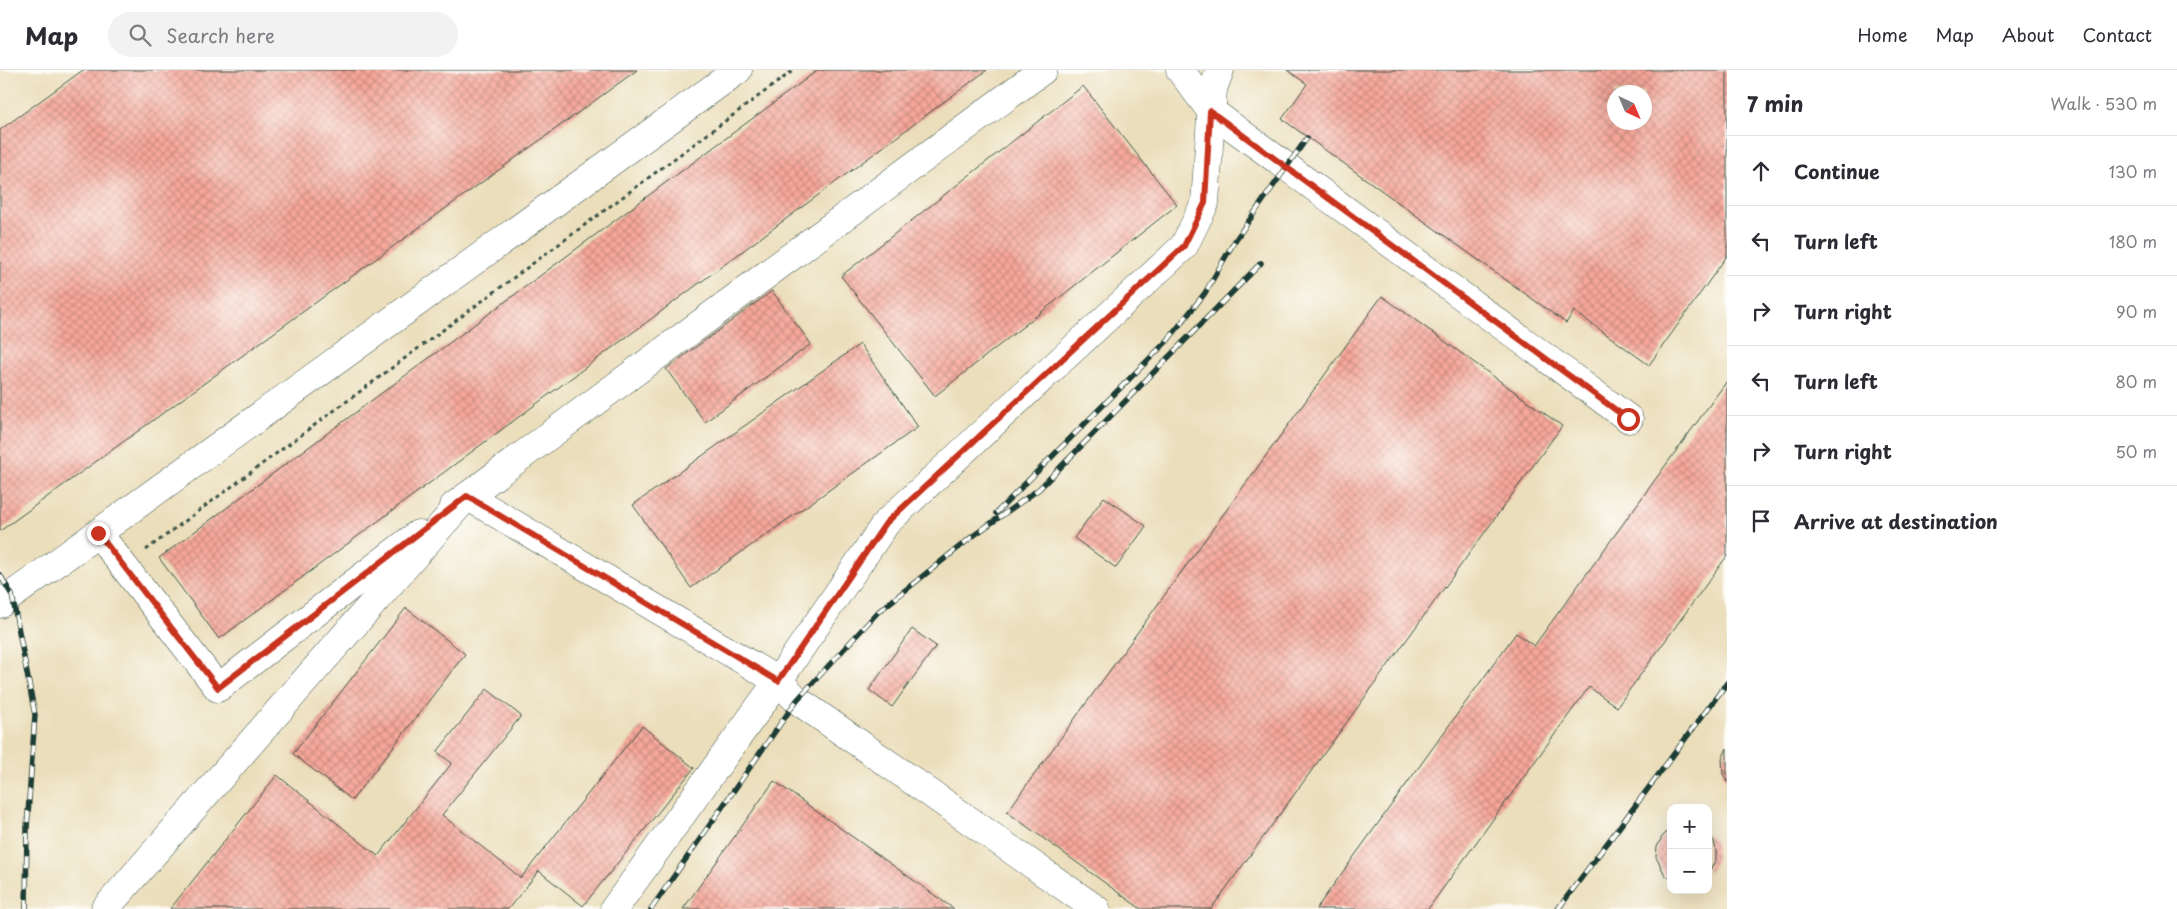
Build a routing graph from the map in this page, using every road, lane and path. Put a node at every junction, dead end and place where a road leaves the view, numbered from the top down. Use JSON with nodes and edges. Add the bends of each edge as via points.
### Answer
{"nodes":[{"id":1,"x":738,"y":70,"type":"edge"},
{"id":2,"x":794,"y":70,"type":"edge"},
{"id":3,"x":1043,"y":70,"type":"edge"},
{"id":4,"x":1180,"y":70,"type":"edge"},
{"id":5,"x":1220,"y":70,"type":"edge"},
{"id":6,"x":1210,"y":111,"type":"junction"},
{"id":7,"x":1628,"y":419,"type":"dead end"},
{"id":8,"x":467,"y":496,"type":"junction"},
{"id":9,"x":98,"y":533,"type":"junction"},
{"id":10,"x":123,"y":567,"type":"junction"},
{"id":11,"x":0,"y":604,"type":"edge"},
{"id":12,"x":778,"y":681,"type":"junction"},
{"id":13,"x":104,"y":909,"type":"edge"},
{"id":14,"x":614,"y":909,"type":"edge"},
{"id":15,"x":1096,"y":909,"type":"edge"}],
"edges":[{"from":1,"to":9,"type":"lane"},
{"from":2,"to":10,"type":"path"},
{"from":3,"to":8,"type":"lane"},
{"from":4,"to":6,"type":"lane"},
{"from":5,"to":6,"type":"lane"},
{"from":6,"to":7,"type":"lane"},
{"from":6,"to":12,"type":"lane","via":[[1205,203],[1184,246],[886,523]]},
{"from":8,"to":10,"type":"lane","via":[[218,688]]},
{"from":8,"to":12,"type":"lane"},
{"from":8,"to":13,"type":"lane"},
{"from":9,"to":10,"type":"lane"},
{"from":9,"to":11,"type":"lane"},
{"from":12,"to":14,"type":"lane"},
{"from":12,"to":15,"type":"lane","via":[[797,700]]}]}
